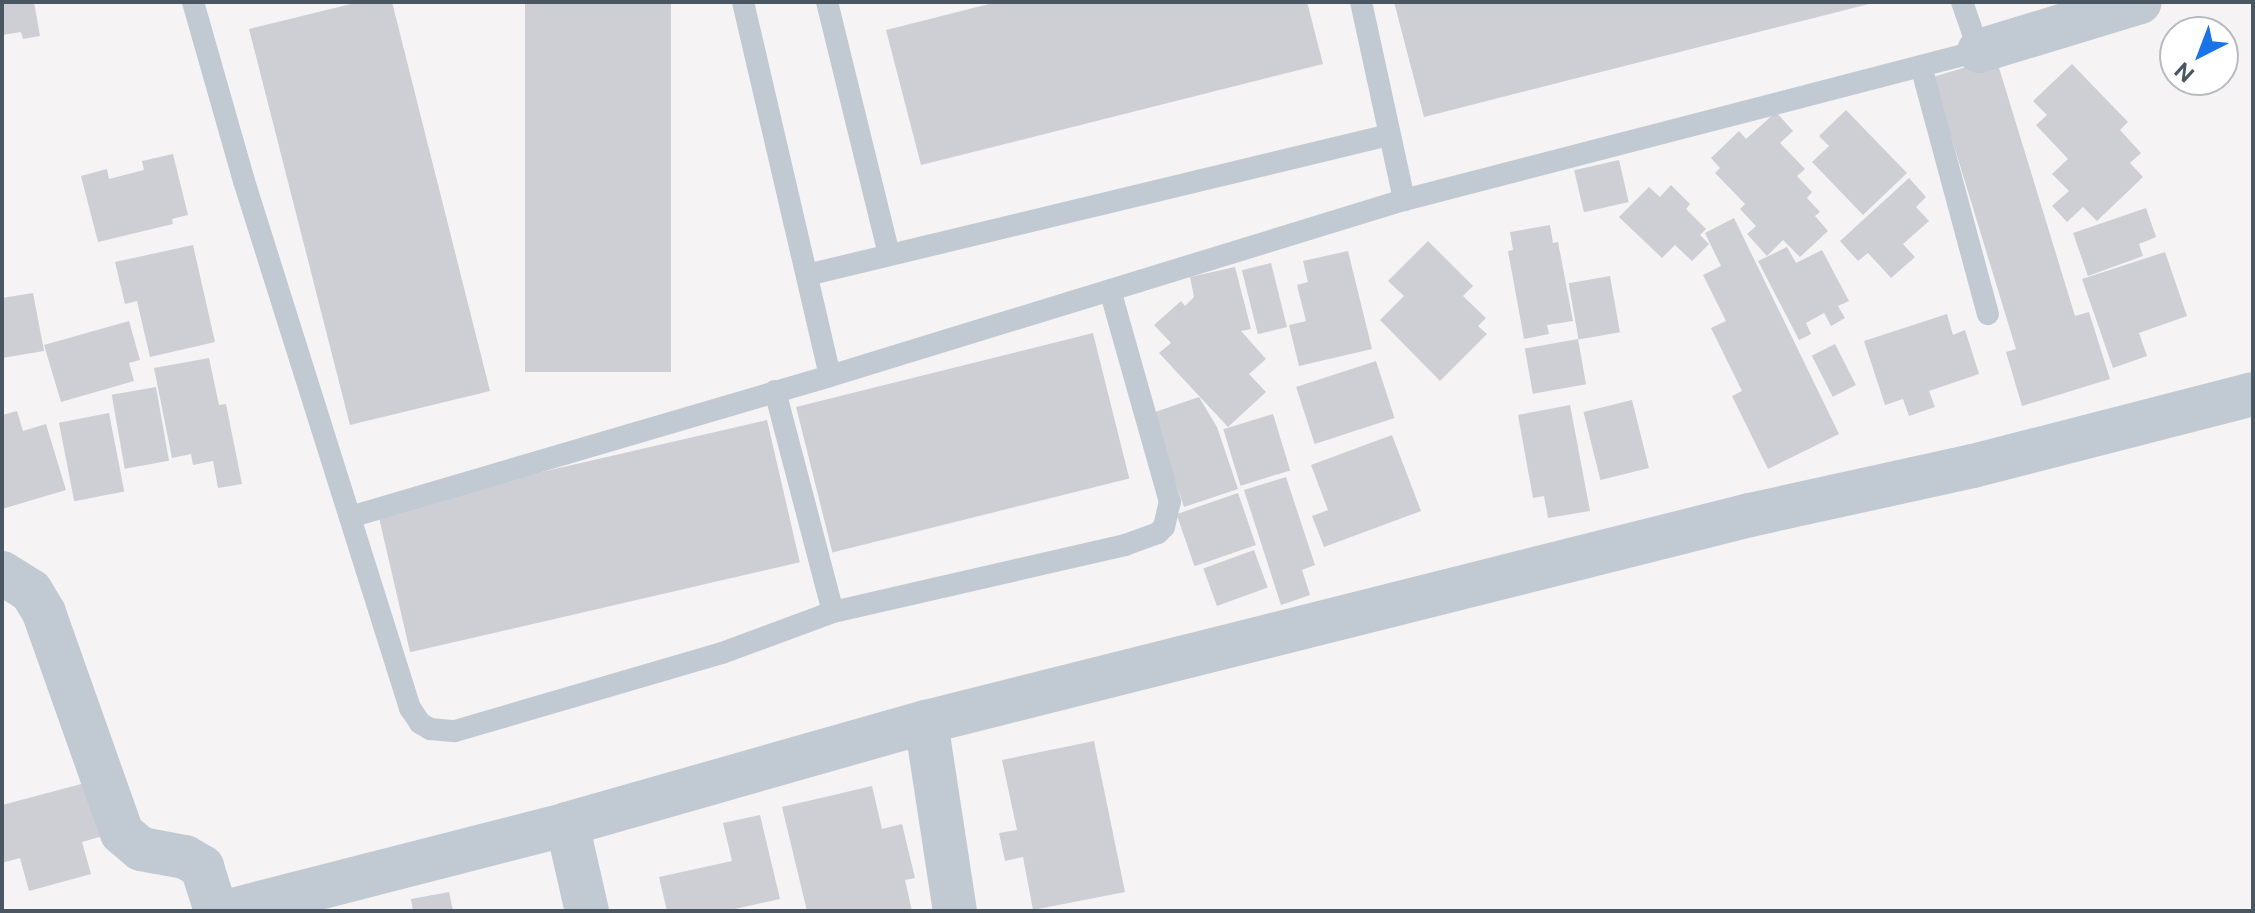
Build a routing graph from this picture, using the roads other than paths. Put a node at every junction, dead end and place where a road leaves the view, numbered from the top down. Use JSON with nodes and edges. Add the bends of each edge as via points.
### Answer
{"nodes":[{"id":1,"x":193,"y":2,"type":"edge"},
{"id":2,"x":743,"y":2,"type":"edge"},
{"id":3,"x":827,"y":2,"type":"edge"},
{"id":4,"x":1361,"y":2,"type":"edge"},
{"id":5,"x":1962,"y":2,"type":"edge"},
{"id":6,"x":2140,"y":2,"type":"edge"},
{"id":7,"x":1979,"y":51,"type":"junction"},
{"id":8,"x":1921,"y":66,"type":"junction"},
{"id":9,"x":1389,"y":135,"type":"junction"},
{"id":10,"x":1404,"y":200,"type":"junction"},
{"id":11,"x":889,"y":255,"type":"junction"},
{"id":12,"x":807,"y":275,"type":"junction"},
{"id":13,"x":1110,"y":290,"type":"junction"},
{"id":14,"x":1988,"y":314,"type":"dead end"},
{"id":15,"x":830,"y":376,"type":"junction"},
{"id":16,"x":775,"y":391,"type":"junction"},
{"id":17,"x":2253,"y":394,"type":"edge"},
{"id":18,"x":350,"y":517,"type":"junction"},
{"id":19,"x":2,"y":573,"type":"edge"},
{"id":20,"x":833,"y":612,"type":"junction"},
{"id":21,"x":926,"y":722,"type":"junction"},
{"id":22,"x":567,"y":824,"type":"junction"},
{"id":23,"x":216,"y":911,"type":"edge"},
{"id":24,"x":229,"y":911,"type":"edge"},
{"id":25,"x":587,"y":911,"type":"edge"},
{"id":26,"x":955,"y":911,"type":"edge"}],
"edges":[{"from":1,"to":18,"type":"lane"},
{"from":2,"to":12,"type":"lane"},
{"from":3,"to":11,"type":"lane"},
{"from":4,"to":9,"type":"lane"},
{"from":5,"to":7,"type":"lane"},
{"from":6,"to":7,"type":"street"},
{"from":7,"to":8,"type":"lane"},
{"from":8,"to":10,"type":"lane"},
{"from":8,"to":14,"type":"lane"},
{"from":9,"to":10,"type":"lane"},
{"from":9,"to":11,"type":"lane"},
{"from":10,"to":13,"type":"lane"},
{"from":11,"to":12,"type":"lane"},
{"from":12,"to":15,"type":"lane"},
{"from":13,"to":15,"type":"lane"},
{"from":13,"to":20,"type":"lane","via":[[1170,502],[1164,527],[1152,537],[1125,545]]},
{"from":15,"to":16,"type":"lane"},
{"from":16,"to":18,"type":"lane"},
{"from":16,"to":20,"type":"lane"},
{"from":17,"to":21,"type":"street"},
{"from":18,"to":20,"type":"lane","via":[[410,708],[420,723],[438,731],[455,731],[722,653]]},
{"from":19,"to":23,"type":"street","via":[[31,591],[44,613],[122,833],[141,849],[185,857],[202,867]]},
{"from":21,"to":22,"type":"street"},
{"from":21,"to":26,"type":"street"},
{"from":22,"to":24,"type":"street"},
{"from":22,"to":25,"type":"street"}]}
